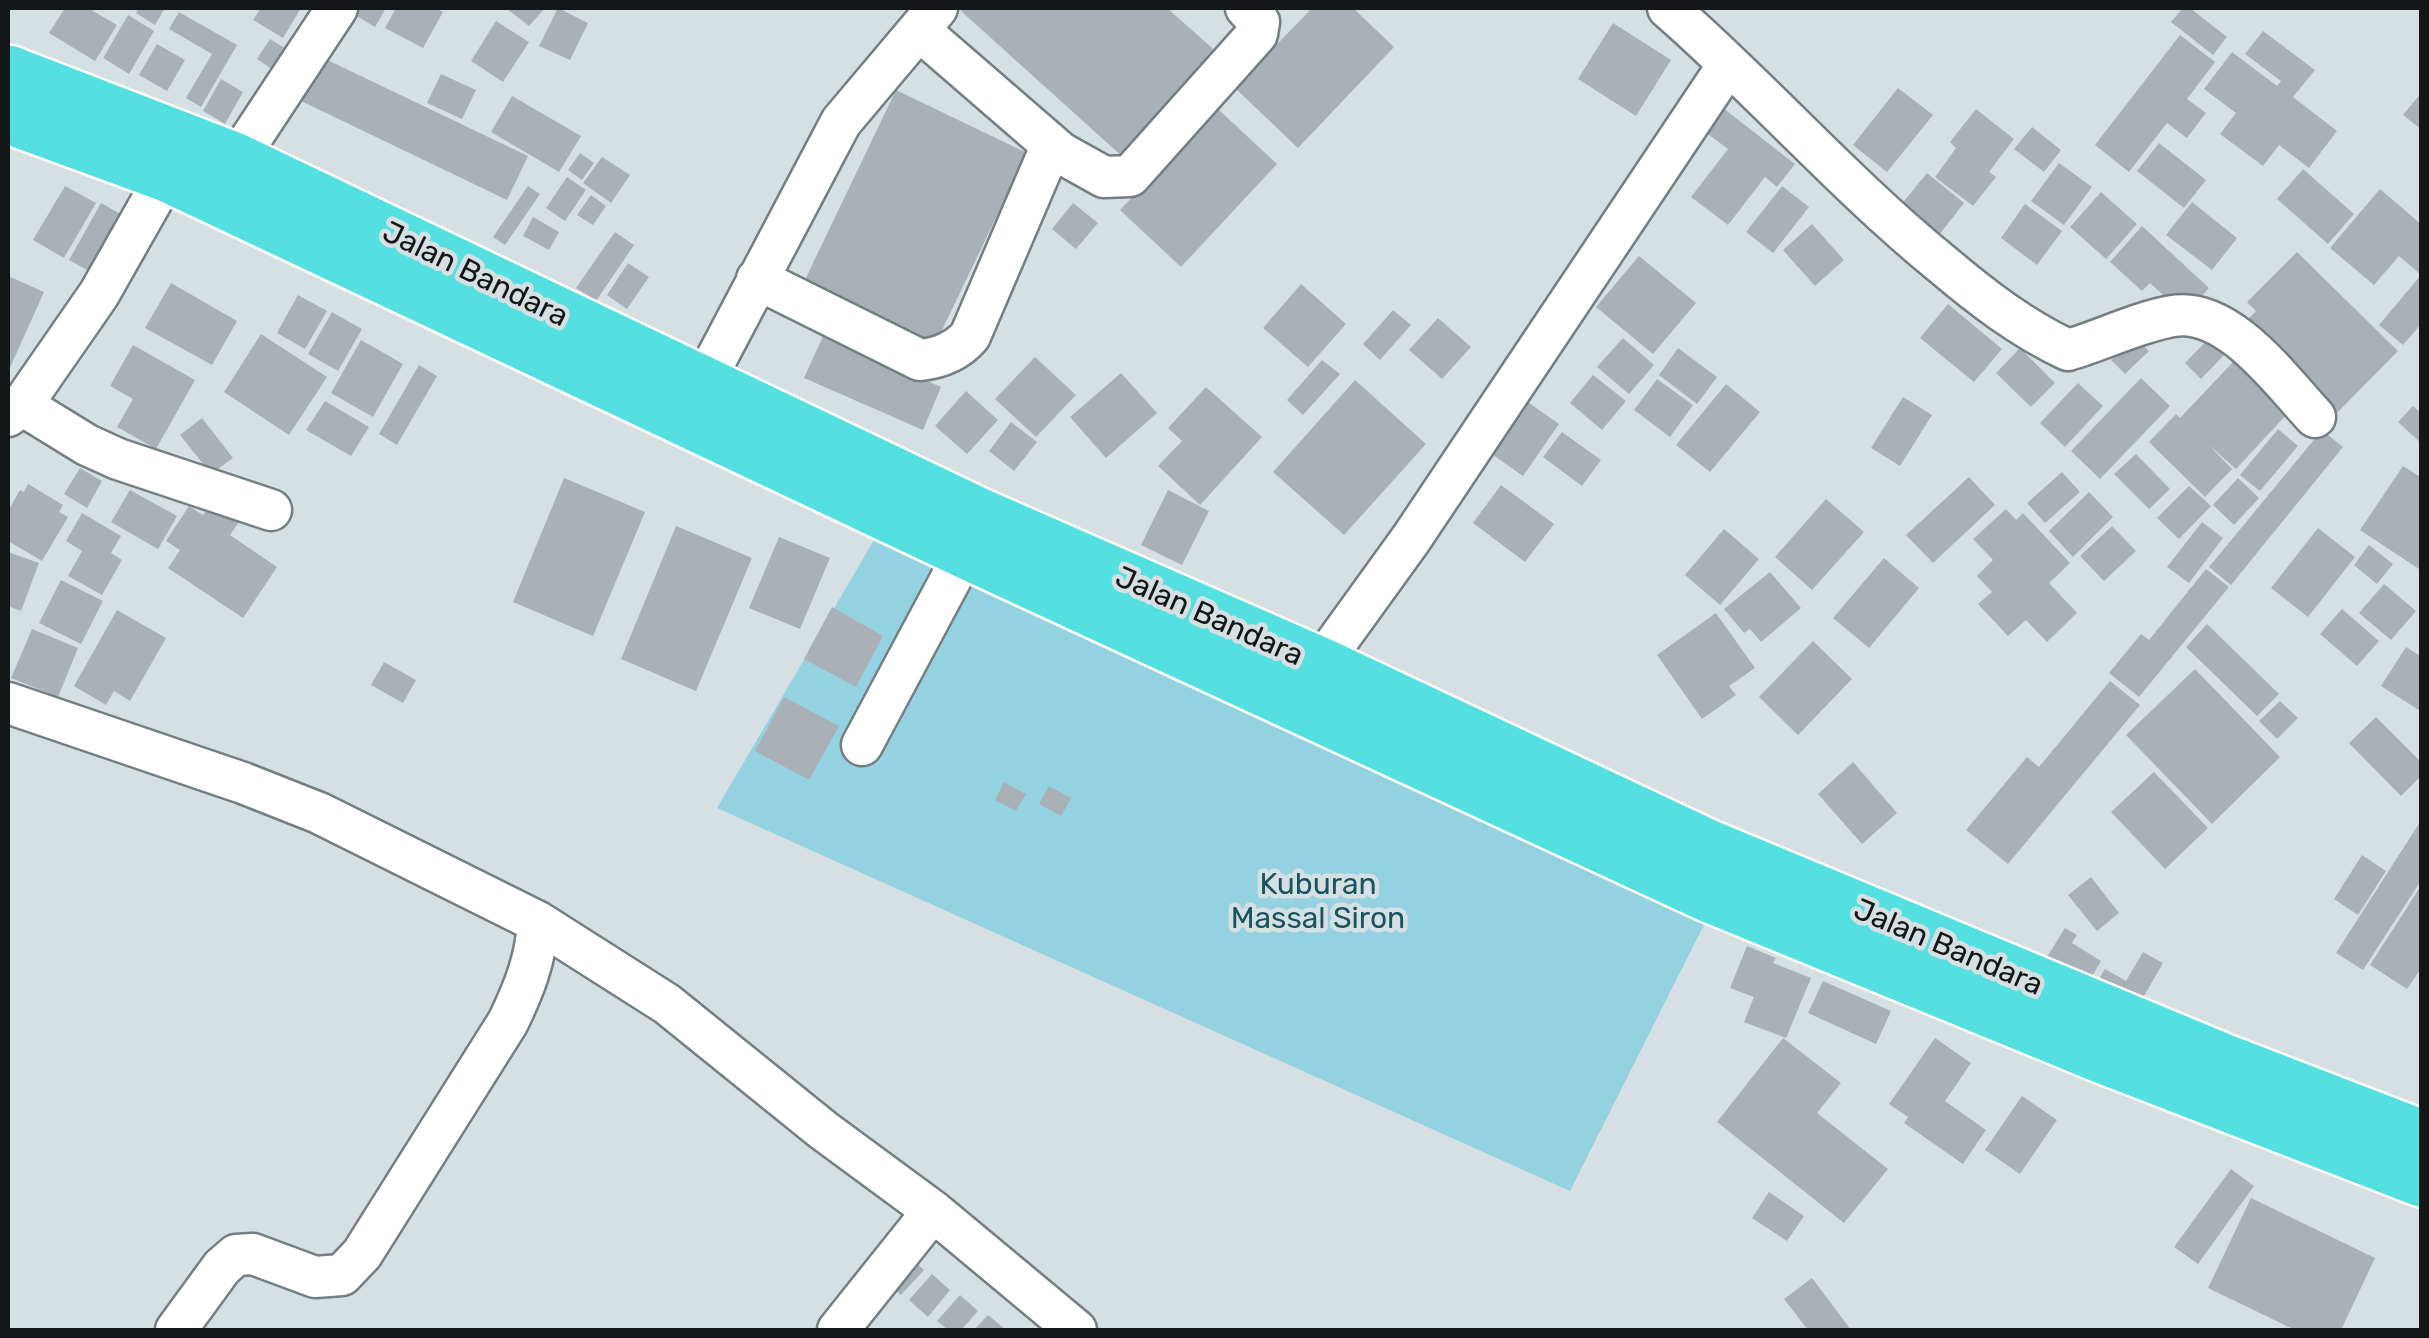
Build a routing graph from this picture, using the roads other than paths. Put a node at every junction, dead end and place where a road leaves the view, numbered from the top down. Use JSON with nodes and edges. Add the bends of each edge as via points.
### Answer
{"nodes":[{"id":1,"x":337,"y":8,"type":"edge"},
{"id":2,"x":1246,"y":8,"type":"edge"},
{"id":3,"x":1668,"y":8,"type":"edge"},
{"id":4,"x":928,"y":19,"type":"edge"},
{"id":5,"x":1728,"y":65,"type":"junction"},
{"id":6,"x":8,"y":73,"type":"edge"},
{"id":7,"x":8,"y":116,"type":"edge"},
{"id":8,"x":1060,"y":152,"type":"junction"},
{"id":9,"x":236,"y":161,"type":"junction"},
{"id":10,"x":167,"y":174,"type":"junction"},
{"id":11,"x":758,"y":279,"type":"junction"},
{"id":12,"x":703,"y":384,"type":"junction"},
{"id":13,"x":15,"y":410,"type":"edge"},
{"id":14,"x":2314,"y":418,"type":"dead end"},
{"id":15,"x":270,"y":510,"type":"dead end"},
{"id":16,"x":975,"y":534,"type":"junction"},
{"id":17,"x":1320,"y":666,"type":"junction"},
{"id":18,"x":8,"y":703,"type":"edge"},
{"id":19,"x":862,"y":744,"type":"dead end"},
{"id":20,"x":538,"y":922,"type":"junction"},
{"id":21,"x":2422,"y":1138,"type":"edge"},
{"id":22,"x":2422,"y":1179,"type":"edge"},
{"id":23,"x":933,"y":1211,"type":"junction"},
{"id":24,"x":176,"y":1330,"type":"edge"},
{"id":25,"x":838,"y":1330,"type":"edge"},
{"id":26,"x":1076,"y":1330,"type":"edge"}],
"edges":[{"from":1,"to":9,"type":"street"},
{"from":2,"to":8,"type":"street","via":[[1259,22],[1257,34],[1130,176],[1104,177]]},
{"from":3,"to":5,"type":"street"},
{"from":4,"to":8,"type":"street"},
{"from":4,"to":11,"type":"street","via":[[841,122]]},
{"from":5,"to":14,"type":"street","via":[[1917,244],[2043,338],[2068,350],[2164,318],[2206,319],[2243,340]]},
{"from":5,"to":17,"type":"street"},
{"from":6,"to":9,"type":"highway","name":"Jalan Bandara"},
{"from":7,"to":10,"type":"highway","name":"Jalan Bandara"},
{"from":8,"to":11,"type":"street","via":[[1046,156],[970,336],[938,358],[920,360]]},
{"from":9,"to":12,"type":"highway","name":"Jalan Bandara"},
{"from":10,"to":13,"type":"street","via":[[100,294]]},
{"from":10,"to":16,"type":"highway","name":"Jalan Bandara"},
{"from":11,"to":12,"type":"street"},
{"from":12,"to":16,"type":"highway","name":"Jalan Bandara"},
{"from":13,"to":15,"type":"street","via":[[118,459]]},
{"from":16,"to":17,"type":"highway","name":"Jalan Bandara"},
{"from":16,"to":19,"type":"street"},
{"from":16,"to":22,"type":"highway","name":"Jalan Bandara","via":[[1708,894]]},
{"from":17,"to":21,"type":"highway","name":"Jalan Bandara","via":[[1707,847],[2222,1062]]},
{"from":18,"to":20,"type":"street","via":[[319,813]]},
{"from":20,"to":23,"type":"street","via":[[667,1004]]},
{"from":20,"to":24,"type":"street","via":[[527,984],[508,1022],[362,1254],[342,1275],[315,1276],[252,1254],[236,1255]]},
{"from":23,"to":25,"type":"street"},
{"from":23,"to":26,"type":"street"}]}
